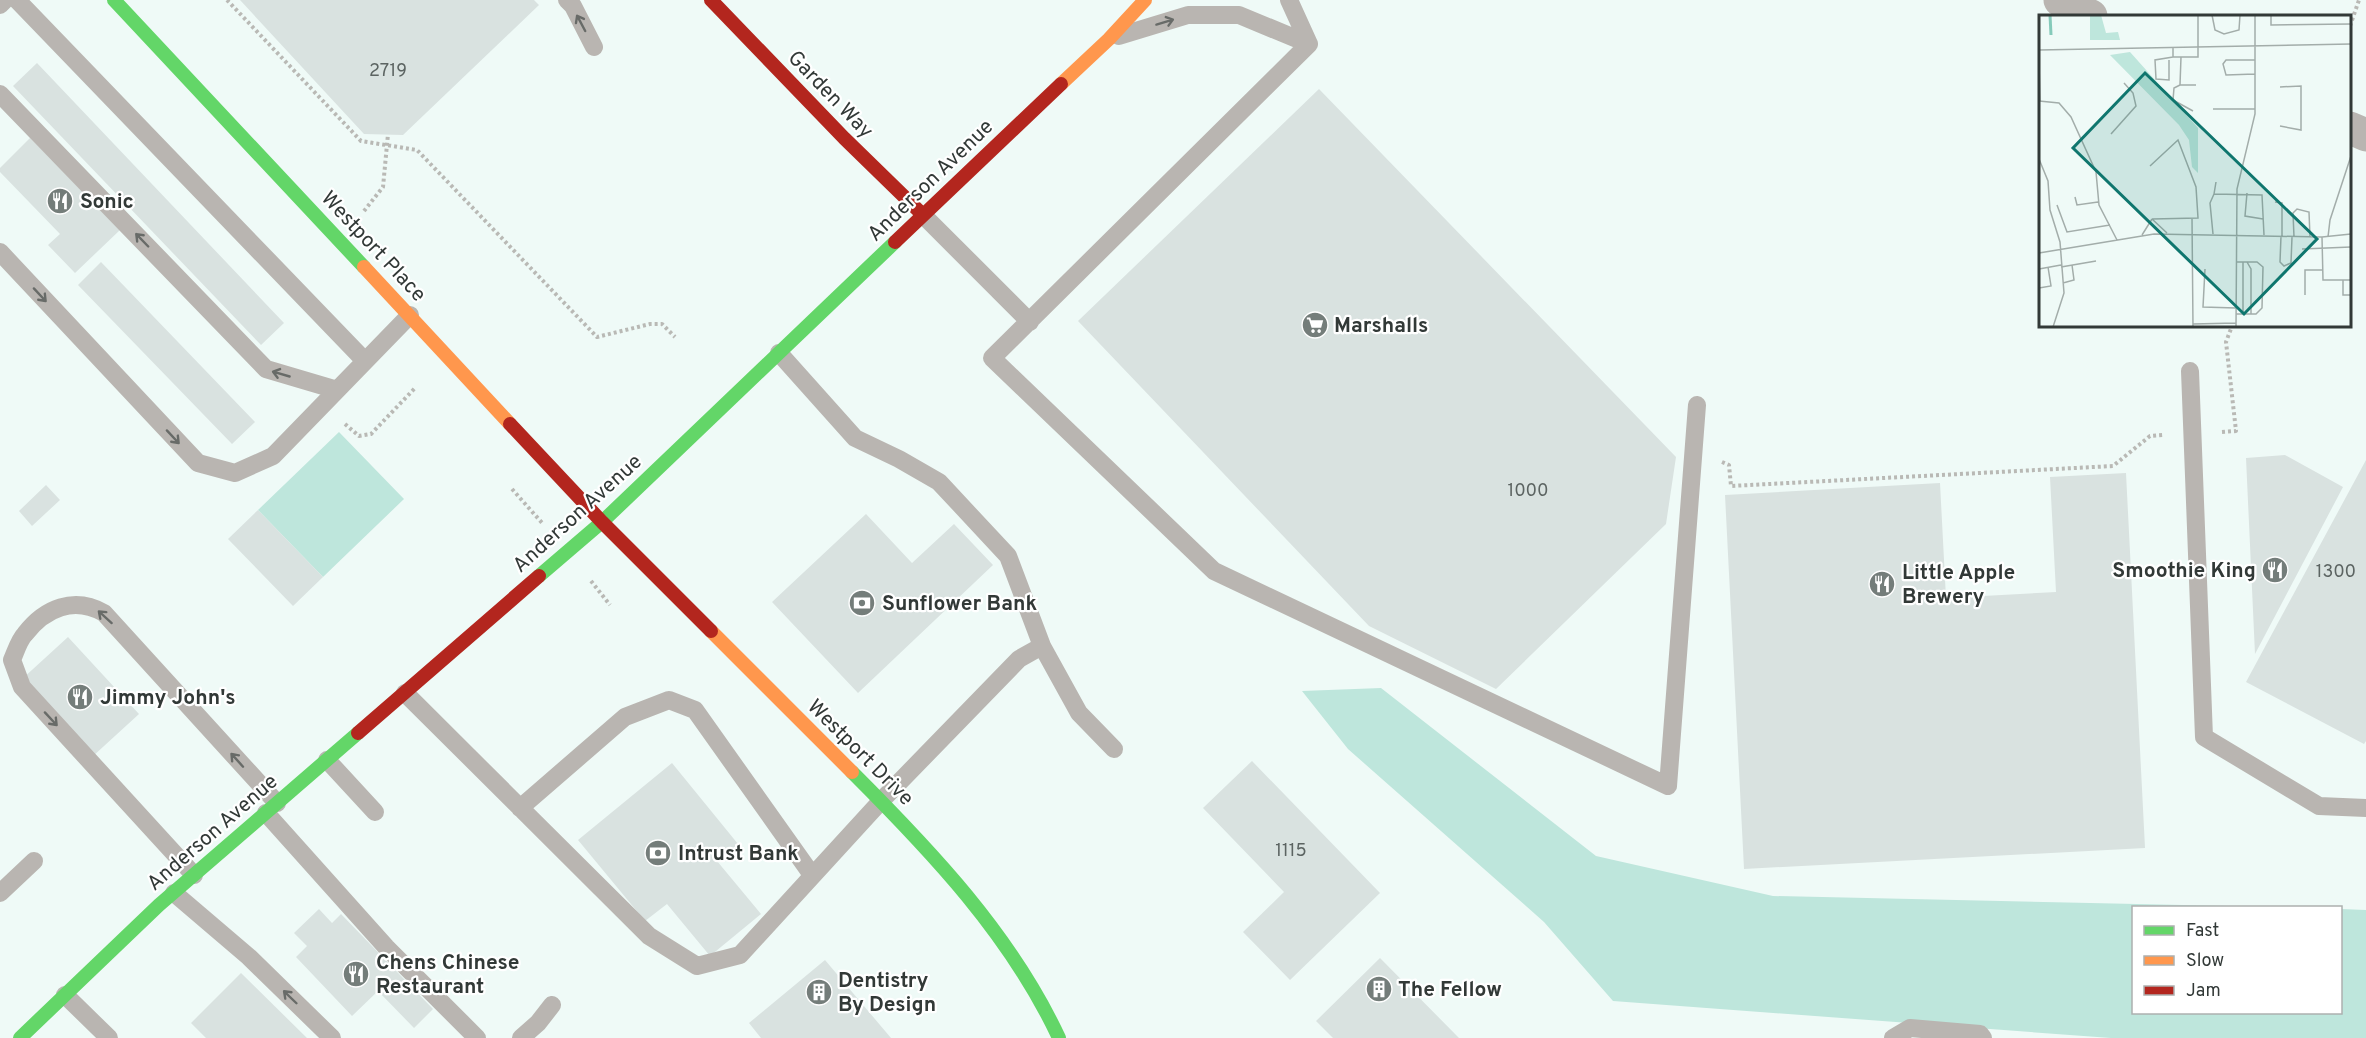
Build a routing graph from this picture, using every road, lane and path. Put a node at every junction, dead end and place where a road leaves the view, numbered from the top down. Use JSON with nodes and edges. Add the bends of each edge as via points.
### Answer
{"nodes":[{"id":1,"x":5,"y":0,"type":"edge"},
{"id":2,"x":17,"y":0,"type":"edge"},
{"id":3,"x":114,"y":0,"type":"edge"},
{"id":4,"x":227,"y":0,"type":"edge"},
{"id":5,"x":567,"y":0,"type":"edge"},
{"id":6,"x":711,"y":0,"type":"edge"},
{"id":7,"x":1145,"y":0,"type":"edge"},
{"id":8,"x":1289,"y":0,"type":"edge"},
{"id":9,"x":2060,"y":0,"type":"edge"},
{"id":10,"x":2359,"y":0,"type":"edge"},
{"id":11,"x":0,"y":5,"type":"edge"},
{"id":12,"x":2089,"y":15,"type":"edge"},
{"id":13,"x":2351,"y":21,"type":"edge"},
{"id":14,"x":1109,"y":39,"type":"junction"},
{"id":15,"x":1310,"y":44,"type":"junction"},
{"id":16,"x":594,"y":47,"type":"dead end"},
{"id":17,"x":0,"y":94,"type":"edge"},
{"id":18,"x":2351,"y":129,"type":"edge"},
{"id":19,"x":2366,"y":135,"type":"edge"},
{"id":20,"x":923,"y":215,"type":"junction"},
{"id":21,"x":0,"y":252,"type":"edge"},
{"id":22,"x":410,"y":315,"type":"junction"},
{"id":23,"x":1030,"y":322,"type":"junction"},
{"id":24,"x":2232,"y":327,"type":"edge"},
{"id":25,"x":675,"y":337,"type":"dead end"},
{"id":26,"x":779,"y":353,"type":"junction"},
{"id":27,"x":365,"y":361,"type":"junction"},
{"id":28,"x":2190,"y":371,"type":"dead end"},
{"id":29,"x":337,"y":390,"type":"junction"},
{"id":30,"x":1697,"y":405,"type":"dead end"},
{"id":31,"x":2193,"y":432,"type":"junction"},
{"id":32,"x":1693,"y":454,"type":"junction"},
{"id":33,"x":602,"y":522,"type":"junction"},
{"id":34,"x":1042,"y":646,"type":"junction"},
{"id":35,"x":405,"y":693,"type":"junction"},
{"id":36,"x":1114,"y":749,"type":"dead end"},
{"id":37,"x":327,"y":760,"type":"junction"},
{"id":38,"x":881,"y":801,"type":"junction"},
{"id":39,"x":271,"y":808,"type":"junction"},
{"id":40,"x":519,"y":808,"type":"junction"},
{"id":41,"x":2366,"y":808,"type":"edge"},
{"id":42,"x":375,"y":812,"type":"dead end"},
{"id":43,"x":34,"y":861,"type":"dead end"},
{"id":44,"x":194,"y":875,"type":"junction"},
{"id":45,"x":812,"y":875,"type":"junction"},
{"id":46,"x":0,"y":893,"type":"edge"},
{"id":47,"x":174,"y":893,"type":"junction"},
{"id":48,"x":65,"y":995,"type":"junction"},
{"id":49,"x":552,"y":1005,"type":"dead end"},
{"id":50,"x":20,"y":1038,"type":"edge"},
{"id":51,"x":109,"y":1038,"type":"edge"},
{"id":52,"x":332,"y":1038,"type":"edge"},
{"id":53,"x":477,"y":1038,"type":"edge"},
{"id":54,"x":521,"y":1038,"type":"edge"},
{"id":55,"x":1059,"y":1038,"type":"edge"},
{"id":56,"x":1893,"y":1038,"type":"edge"},
{"id":57,"x":1983,"y":1038,"type":"edge"}],
"edges":[{"from":1,"to":11,"type":"lane"},
{"from":2,"to":27,"type":"lane"},
{"from":3,"to":22,"type":"street","name":"Westport Place"},
{"from":4,"to":25,"type":"path","via":[[361,141],[417,150],[597,337],[650,324],[662,324]]},
{"from":16,"to":5,"type":"lane","one_way":true},
{"from":6,"to":20,"type":"street","name":"Garden Way"},
{"from":7,"to":14,"type":"street","name":"Anderson Avenue"},
{"from":8,"to":15,"type":"lane"},
{"from":9,"to":12,"type":"street"},
{"from":10,"to":13,"type":"path"},
{"from":14,"to":15,"type":"lane","one_way":true,"via":[[1188,15],[1239,15]]},
{"from":14,"to":20,"type":"street","name":"Anderson Avenue"},
{"from":15,"to":23,"type":"lane"},
{"from":29,"to":17,"type":"lane","one_way":true,"via":[[266,369]]},
{"from":18,"to":19,"type":"street"},
{"from":20,"to":23,"type":"lane"},
{"from":20,"to":26,"type":"street","name":"Anderson Avenue"},
{"from":21,"to":29,"type":"lane","one_way":true,"via":[[198,464],[235,472],[273,456]]},
{"from":22,"to":27,"type":"lane"},
{"from":22,"to":33,"type":"street","name":"Westport Place"},
{"from":23,"to":32,"type":"lane","via":[[992,358],[1214,571],[1668,786]]},
{"from":24,"to":31,"type":"path","via":[[2226,342],[2236,431]]},
{"from":26,"to":33,"type":"street","name":"Anderson Avenue"},
{"from":26,"to":34,"type":"lane","via":[[855,438],[939,482],[1008,556]]},
{"from":27,"to":29,"type":"lane"},
{"from":28,"to":31,"type":"lane"},
{"from":30,"to":32,"type":"lane"},
{"from":31,"to":32,"type":"path","via":[[2150,436],[2113,466],[1731,486],[1730,465]]},
{"from":31,"to":41,"type":"lane","via":[[2204,737],[2319,806]]},
{"from":33,"to":35,"type":"street","name":"Anderson Avenue"},
{"from":33,"to":38,"type":"street","name":"Westport Drive"},
{"from":34,"to":36,"type":"lane","via":[[1079,713]]},
{"from":34,"to":38,"type":"lane","via":[[1019,659]]},
{"from":35,"to":37,"type":"street","name":"Anderson Avenue"},
{"from":35,"to":40,"type":"lane"},
{"from":37,"to":39,"type":"street","name":"Anderson Avenue"},
{"from":37,"to":42,"type":"lane"},
{"from":38,"to":45,"type":"lane"},
{"from":38,"to":55,"type":"street","name":"Westport Drive","via":[[919,839],[1006,947]]},
{"from":39,"to":44,"type":"street","name":"Anderson Avenue"},
{"from":39,"to":44,"type":"lane","one_way":true,"via":[[104,614],[77,604],[49,611],[23,635],[12,660],[22,687]]},
{"from":39,"to":53,"type":"lane","via":[[387,947]]},
{"from":40,"to":45,"type":"lane","via":[[648,936],[697,966],[740,955]]},
{"from":40,"to":45,"type":"lane","via":[[625,717],[669,700],[695,710]]},
{"from":43,"to":46,"type":"lane"},
{"from":44,"to":47,"type":"street","name":"Anderson Avenue"},
{"from":47,"to":48,"type":"street","name":"Anderson Avenue"},
{"from":52,"to":47,"type":"lane","one_way":true,"via":[[249,957]]},
{"from":48,"to":50,"type":"street","name":"Anderson Avenue"},
{"from":48,"to":51,"type":"lane"},
{"from":49,"to":54,"type":"lane"},
{"from":56,"to":57,"type":"lane","via":[[1910,1028]]}]}
